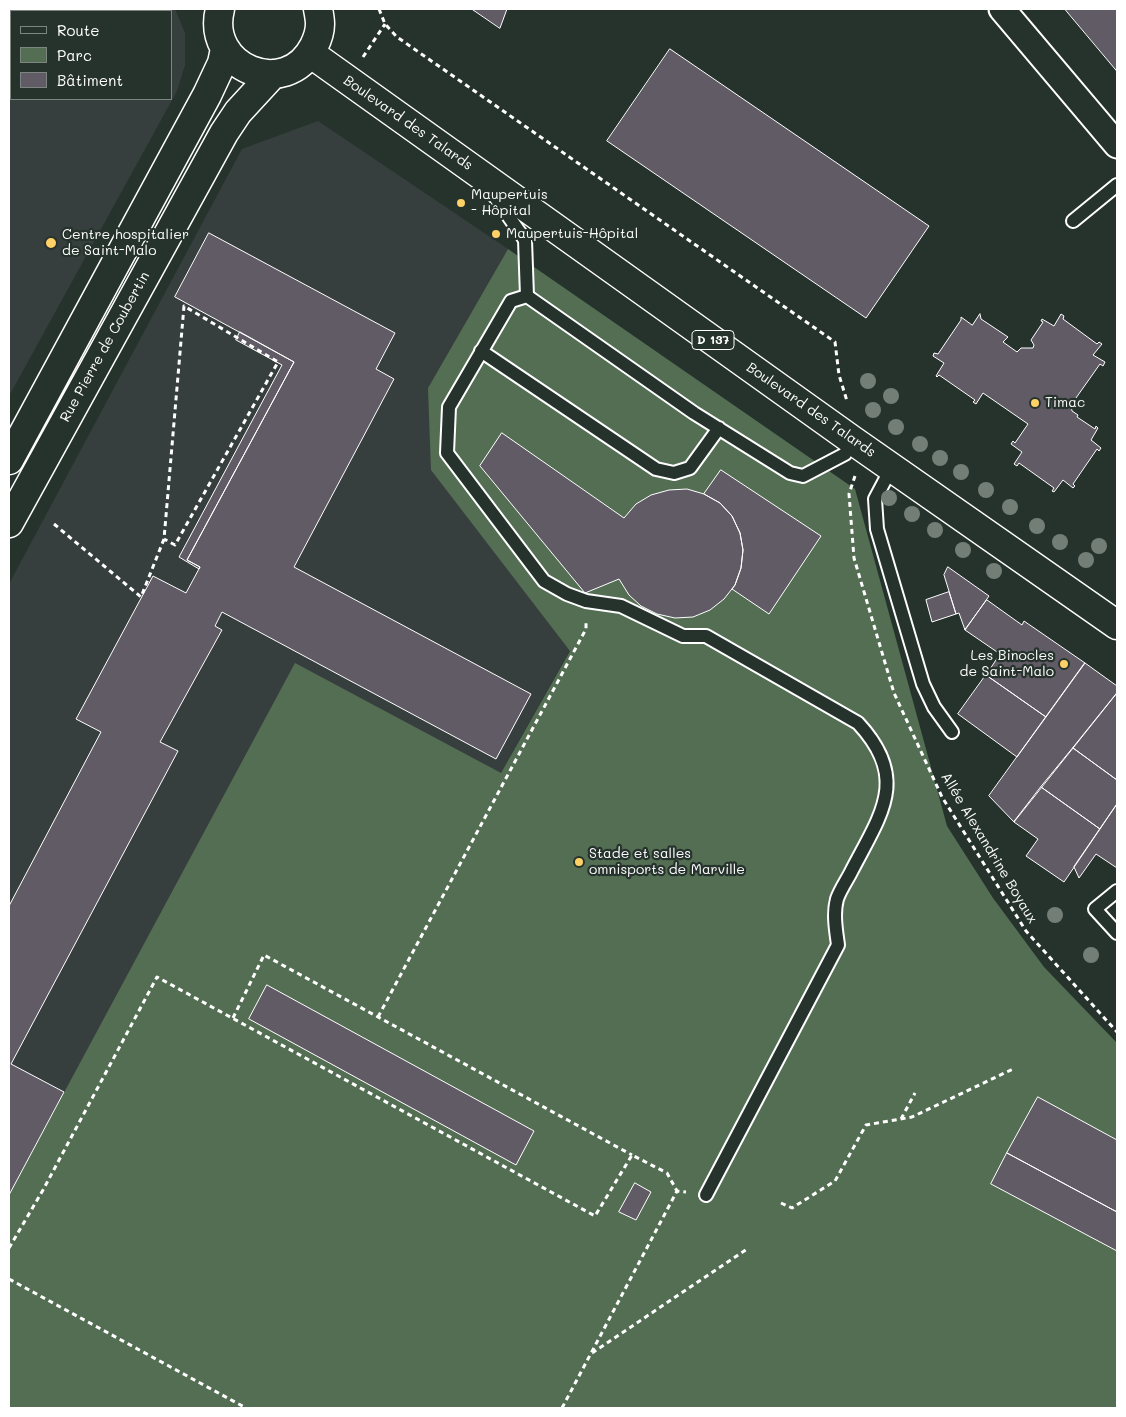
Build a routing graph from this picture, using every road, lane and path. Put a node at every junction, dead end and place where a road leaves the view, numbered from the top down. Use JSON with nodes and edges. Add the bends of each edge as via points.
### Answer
{"nodes":[{"id":1,"x":318,"y":9,"type":"edge"},
{"id":2,"x":379,"y":9,"type":"edge"},
{"id":3,"x":1002,"y":9,"type":"edge"},
{"id":4,"x":216,"y":12,"type":"edge"},
{"id":5,"x":385,"y":24,"type":"junction"},
{"id":6,"x":225,"y":49,"type":"junction"},
{"id":7,"x":310,"y":53,"type":"junction"},
{"id":8,"x":273,"y":74,"type":"junction"},
{"id":9,"x":347,"y":81,"type":"junction"},
{"id":10,"x":1117,"y":145,"type":"edge"},
{"id":11,"x":479,"y":173,"type":"junction"},
{"id":12,"x":1117,"y":185,"type":"edge"},
{"id":13,"x":1073,"y":220,"type":"dead end"},
{"id":14,"x":527,"y":296,"type":"junction"},
{"id":15,"x":481,"y":352,"type":"junction"},
{"id":16,"x":847,"y":402,"type":"dead end"},
{"id":17,"x":719,"y":428,"type":"junction"},
{"id":18,"x":857,"y":443,"type":"junction"},
{"id":19,"x":9,"y":460,"type":"edge"},
{"id":20,"x":892,"y":467,"type":"junction"},
{"id":21,"x":9,"y":523,"type":"edge"},
{"id":22,"x":54,"y":524,"type":"dead end"},
{"id":23,"x":164,"y":539,"type":"junction"},
{"id":24,"x":586,"y":601,"type":"junction"},
{"id":25,"x":1117,"y":625,"type":"edge"},
{"id":26,"x":952,"y":732,"type":"dead end"},
{"id":27,"x":1117,"y":891,"type":"edge"},
{"id":28,"x":1117,"y":933,"type":"edge"},
{"id":29,"x":378,"y":1017,"type":"junction"},
{"id":30,"x":233,"y":1018,"type":"junction"},
{"id":31,"x":1117,"y":1032,"type":"edge"},
{"id":32,"x":1013,"y":1069,"type":"dead end"},
{"id":33,"x":915,"y":1093,"type":"dead end"},
{"id":34,"x":901,"y":1120,"type":"junction"},
{"id":35,"x":632,"y":1155,"type":"junction"},
{"id":36,"x":677,"y":1190,"type":"junction"},
{"id":37,"x":706,"y":1195,"type":"joint"},
{"id":38,"x":781,"y":1203,"type":"dead end"},
{"id":39,"x":9,"y":1248,"type":"edge"},
{"id":40,"x":747,"y":1249,"type":"dead end"},
{"id":41,"x":9,"y":1279,"type":"edge"},
{"id":42,"x":591,"y":1354,"type":"junction"},
{"id":43,"x":246,"y":1408,"type":"edge"},
{"id":44,"x":562,"y":1408,"type":"edge"}],
"edges":[{"from":1,"to":7,"type":"main road","via":[[319,32]]},
{"from":2,"to":5,"type":"path"},
{"from":3,"to":10,"type":"street"},
{"from":4,"to":6,"type":"main road"},
{"from":5,"to":9,"type":"path"},
{"from":5,"to":16,"type":"path","via":[[405,42],[835,342],[839,375]]},
{"from":6,"to":8,"type":"main road","via":[[245,69]]},
{"from":6,"to":19,"type":"main road","via":[[207,95]]},
{"from":7,"to":8,"type":"main road","via":[[300,64]]},
{"from":7,"to":9,"type":"main road","name":"Boulevard des Talards","number":"D 137"},
{"from":8,"to":21,"type":"main road","name":"Rue Pierre de Coubertin","via":[[238,112],[224,133]]},
{"from":9,"to":11,"type":"main road","name":"Boulevard des Talards","number":"D 137"},
{"from":11,"to":14,"type":"lane","via":[[525,240]]},
{"from":11,"to":18,"type":"main road","name":"Boulevard des Talards","number":"D 137"},
{"from":12,"to":13,"type":"lane"},
{"from":14,"to":15,"type":"lane","via":[[511,301]]},
{"from":14,"to":17,"type":"lane"},
{"from":15,"to":17,"type":"lane","via":[[656,469],[674,473],[690,468]]},
{"from":15,"to":24,"type":"lane","via":[[449,407],[448,453],[544,581]]},
{"from":17,"to":18,"type":"lane","via":[[790,473],[803,476],[845,454]]},
{"from":18,"to":20,"type":"main road","name":"Boulevard des Talards","number":"D 137"},
{"from":18,"to":31,"type":"path","name":"Allée Alexandrine Boyaux","via":[[856,470],[849,494],[854,558],[894,693],[942,797],[1026,931]]},
{"from":20,"to":25,"type":"main road","name":"Boulevard des Talards","number":"D 137"},
{"from":20,"to":26,"type":"lane","via":[[875,499],[877,529],[923,684]]},
{"from":22,"to":23,"type":"path","via":[[141,597]]},
{"from":23,"to":23,"type":"path","via":[[182,326],[184,306],[278,362],[175,545]]},
{"from":24,"to":29,"type":"path","via":[[586,629]]},
{"from":24,"to":37,"type":"lane","via":[[621,606],[683,636],[706,636],[858,723],[872,738],[886,771],[887,792],[880,815],[837,899],[835,923],[838,945]]},
{"from":27,"to":28,"type":"lane","via":[[1095,909]]},
{"from":29,"to":30,"type":"path","via":[[264,956]]},
{"from":29,"to":35,"type":"path"},
{"from":30,"to":35,"type":"path","via":[[595,1216]]},
{"from":30,"to":39,"type":"path","via":[[158,976]]},
{"from":32,"to":34,"type":"path","via":[[912,1118]]},
{"from":33,"to":34,"type":"path"},
{"from":34,"to":38,"type":"path","via":[[866,1125],[835,1181],[792,1208]]},
{"from":35,"to":36,"type":"path","via":[[667,1173]]},
{"from":36,"to":37,"type":"path"},
{"from":36,"to":42,"type":"path"},
{"from":40,"to":42,"type":"path"},
{"from":41,"to":43,"type":"path"},
{"from":42,"to":44,"type":"path"}]}
